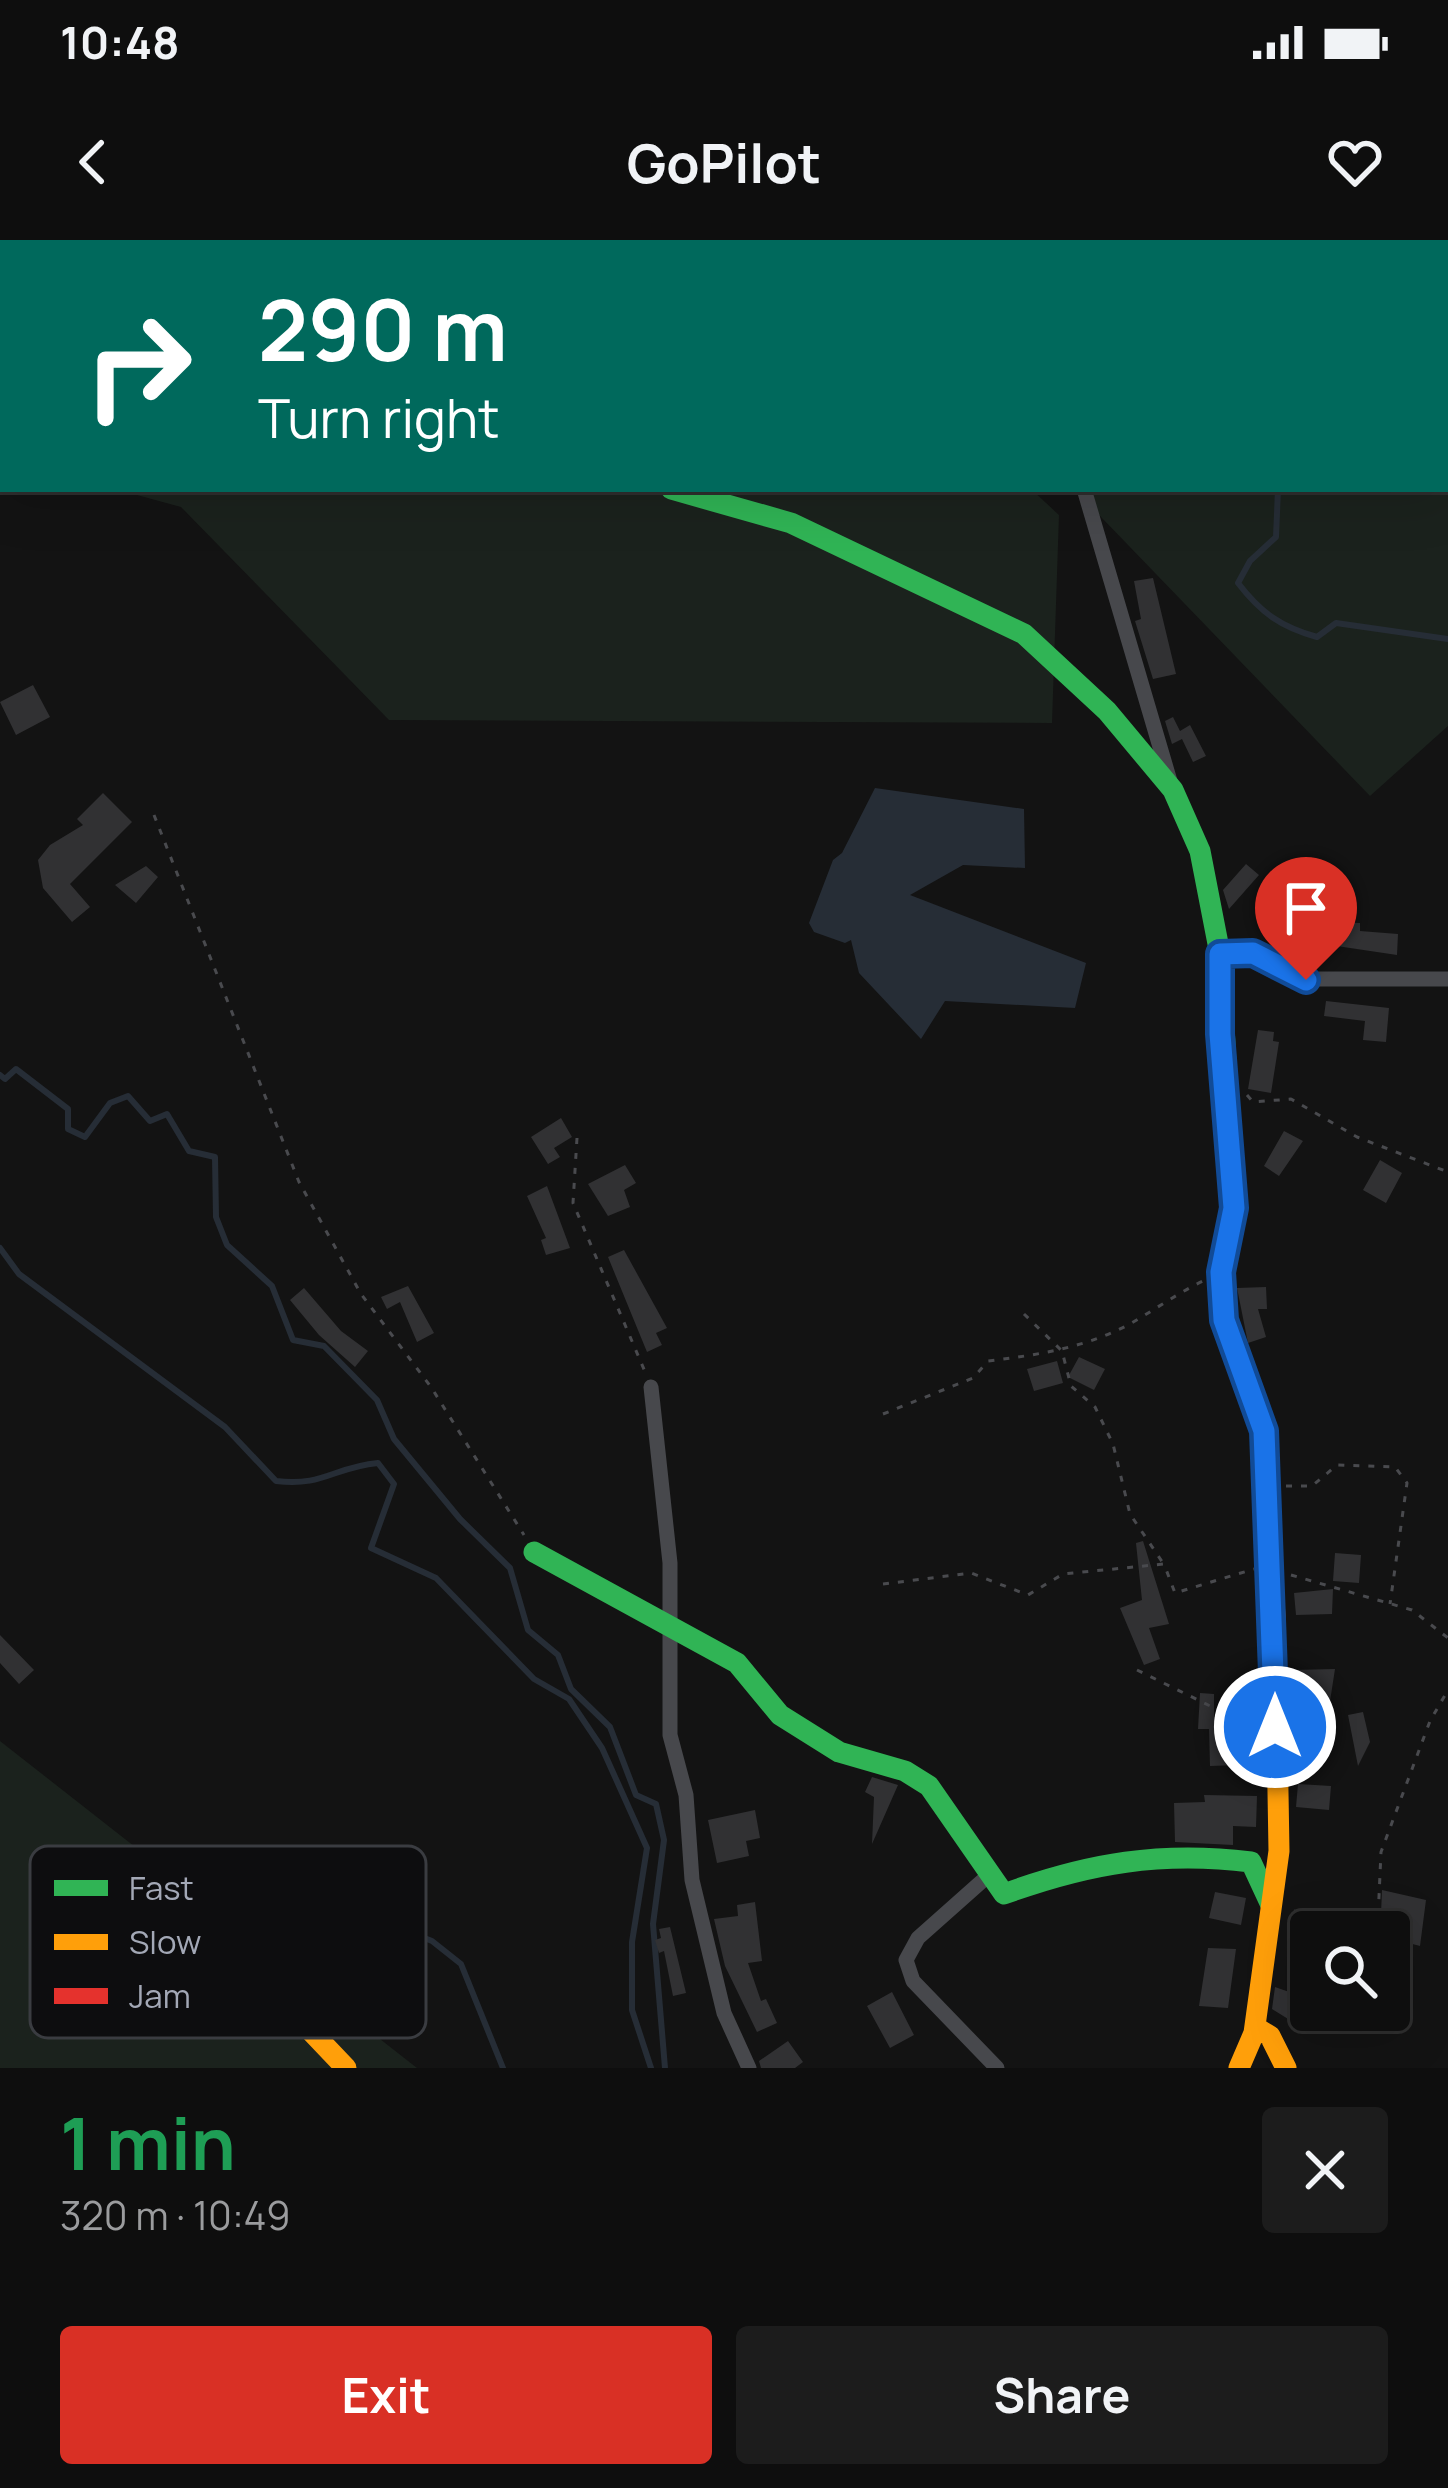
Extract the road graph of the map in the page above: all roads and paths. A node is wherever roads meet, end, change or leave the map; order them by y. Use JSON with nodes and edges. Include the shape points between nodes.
{"nodes":[{"id":1,"x":681,"y":492,"type":"edge"},
{"id":2,"x":1085,"y":492,"type":"edge"},
{"id":3,"x":1173,"y":790,"type":"junction"},
{"id":4,"x":154,"y":815,"type":"dead end"},
{"id":5,"x":1220,"y":954,"type":"junction"},
{"id":6,"x":1448,"y":979,"type":"edge"},
{"id":7,"x":1223,"y":1066,"type":"junction"},
{"id":8,"x":577,"y":1138,"type":"dead end"},
{"id":9,"x":1448,"y":1172,"type":"edge"},
{"id":10,"x":1221,"y":1272,"type":"junction"},
{"id":11,"x":1024,"y":1314,"type":"dead end"},
{"id":12,"x":1062,"y":1351,"type":"junction"},
{"id":13,"x":651,"y":1387,"type":"joint"},
{"id":14,"x":883,"y":1414,"type":"dead end"},
{"id":15,"x":1266,"y":1486,"type":"junction"},
{"id":16,"x":534,"y":1552,"type":"joint"},
{"id":17,"x":1164,"y":1564,"type":"junction"},
{"id":18,"x":1273,"y":1566,"type":"junction"},
{"id":19,"x":884,"y":1584,"type":"dead end"},
{"id":20,"x":1390,"y":1604,"type":"junction"},
{"id":21,"x":668,"y":1622,"type":"junction"},
{"id":22,"x":1448,"y":1638,"type":"edge"},
{"id":23,"x":1137,"y":1670,"type":"dead end"},
{"id":24,"x":1448,"y":1690,"type":"edge"},
{"id":25,"x":1275,"y":1727,"type":"junction"},
{"id":26,"x":990,"y":1874,"type":"junction"},
{"id":27,"x":1272,"y":1906,"type":"junction"},
{"id":28,"x":1292,"y":1911,"type":"edge"},
{"id":29,"x":1378,"y":1911,"type":"edge"},
{"id":30,"x":1255,"y":2027,"type":"junction"},
{"id":31,"x":318,"y":2038,"type":"edge"},
{"id":32,"x":346,"y":2068,"type":"edge"},
{"id":33,"x":749,"y":2068,"type":"edge"},
{"id":34,"x":998,"y":2068,"type":"edge"},
{"id":35,"x":1239,"y":2068,"type":"edge"},
{"id":36,"x":1286,"y":2068,"type":"edge"}],
"edges":[{"from":1,"to":3,"type":"street","via":[[790,523],[1024,634],[1107,711]]},
{"from":2,"to":3,"type":"street"},
{"from":3,"to":5,"type":"street","via":[[1200,851]]},
{"from":4,"to":16,"type":"path","via":[[298,1182],[362,1294]]},
{"from":5,"to":6,"type":"street","via":[[1253,953],[1306,980]]},
{"from":5,"to":7,"type":"street"},
{"from":7,"to":9,"type":"path","via":[[1253,1102],[1291,1100]]},
{"from":7,"to":10,"type":"street","via":[[1234,1208]]},
{"from":8,"to":13,"type":"path","via":[[573,1203]]},
{"from":10,"to":12,"type":"path","via":[[1131,1324]]},
{"from":10,"to":15,"type":"street","via":[[1224,1320],[1264,1431]]},
{"from":11,"to":12,"type":"path"},
{"from":12,"to":14,"type":"path","via":[[988,1361],[973,1378]]},
{"from":12,"to":17,"type":"path","via":[[1071,1386],[1095,1407],[1113,1444],[1130,1514]]},
{"from":13,"to":21,"type":"street","via":[[670,1563]]},
{"from":15,"to":18,"type":"street"},
{"from":15,"to":20,"type":"path","via":[[1312,1486],[1336,1465],[1395,1467],[1407,1483]]},
{"from":16,"to":21,"type":"street"},
{"from":17,"to":18,"type":"path","via":[[1175,1594]]},
{"from":17,"to":19,"type":"path","via":[[1063,1574],[1028,1595],[971,1573]]},
{"from":18,"to":20,"type":"path"},
{"from":18,"to":25,"type":"street"},
{"from":20,"to":22,"type":"path","via":[[1428,1619]]},
{"from":21,"to":26,"type":"street","via":[[737,1663],[780,1715],[814,1737],[928,1786]]},
{"from":21,"to":33,"type":"street","via":[[670,1735],[686,1795],[692,1880],[724,2013]]},
{"from":23,"to":25,"type":"path","via":[[1251,1729]]},
{"from":24,"to":29,"type":"path","via":[[1382,1852]]},
{"from":25,"to":27,"type":"street","via":[[1279,1851]]},
{"from":26,"to":27,"type":"street","via":[[1004,1894],[1077,1867],[1193,1855],[1251,1862]]},
{"from":26,"to":34,"type":"street","via":[[918,1938],[906,1960],[913,1982]]},
{"from":27,"to":28,"type":"path"},
{"from":27,"to":30,"type":"street"},
{"from":30,"to":35,"type":"street"},
{"from":30,"to":36,"type":"street","via":[[1270,2036]]},
{"from":31,"to":32,"type":"street"}]}
